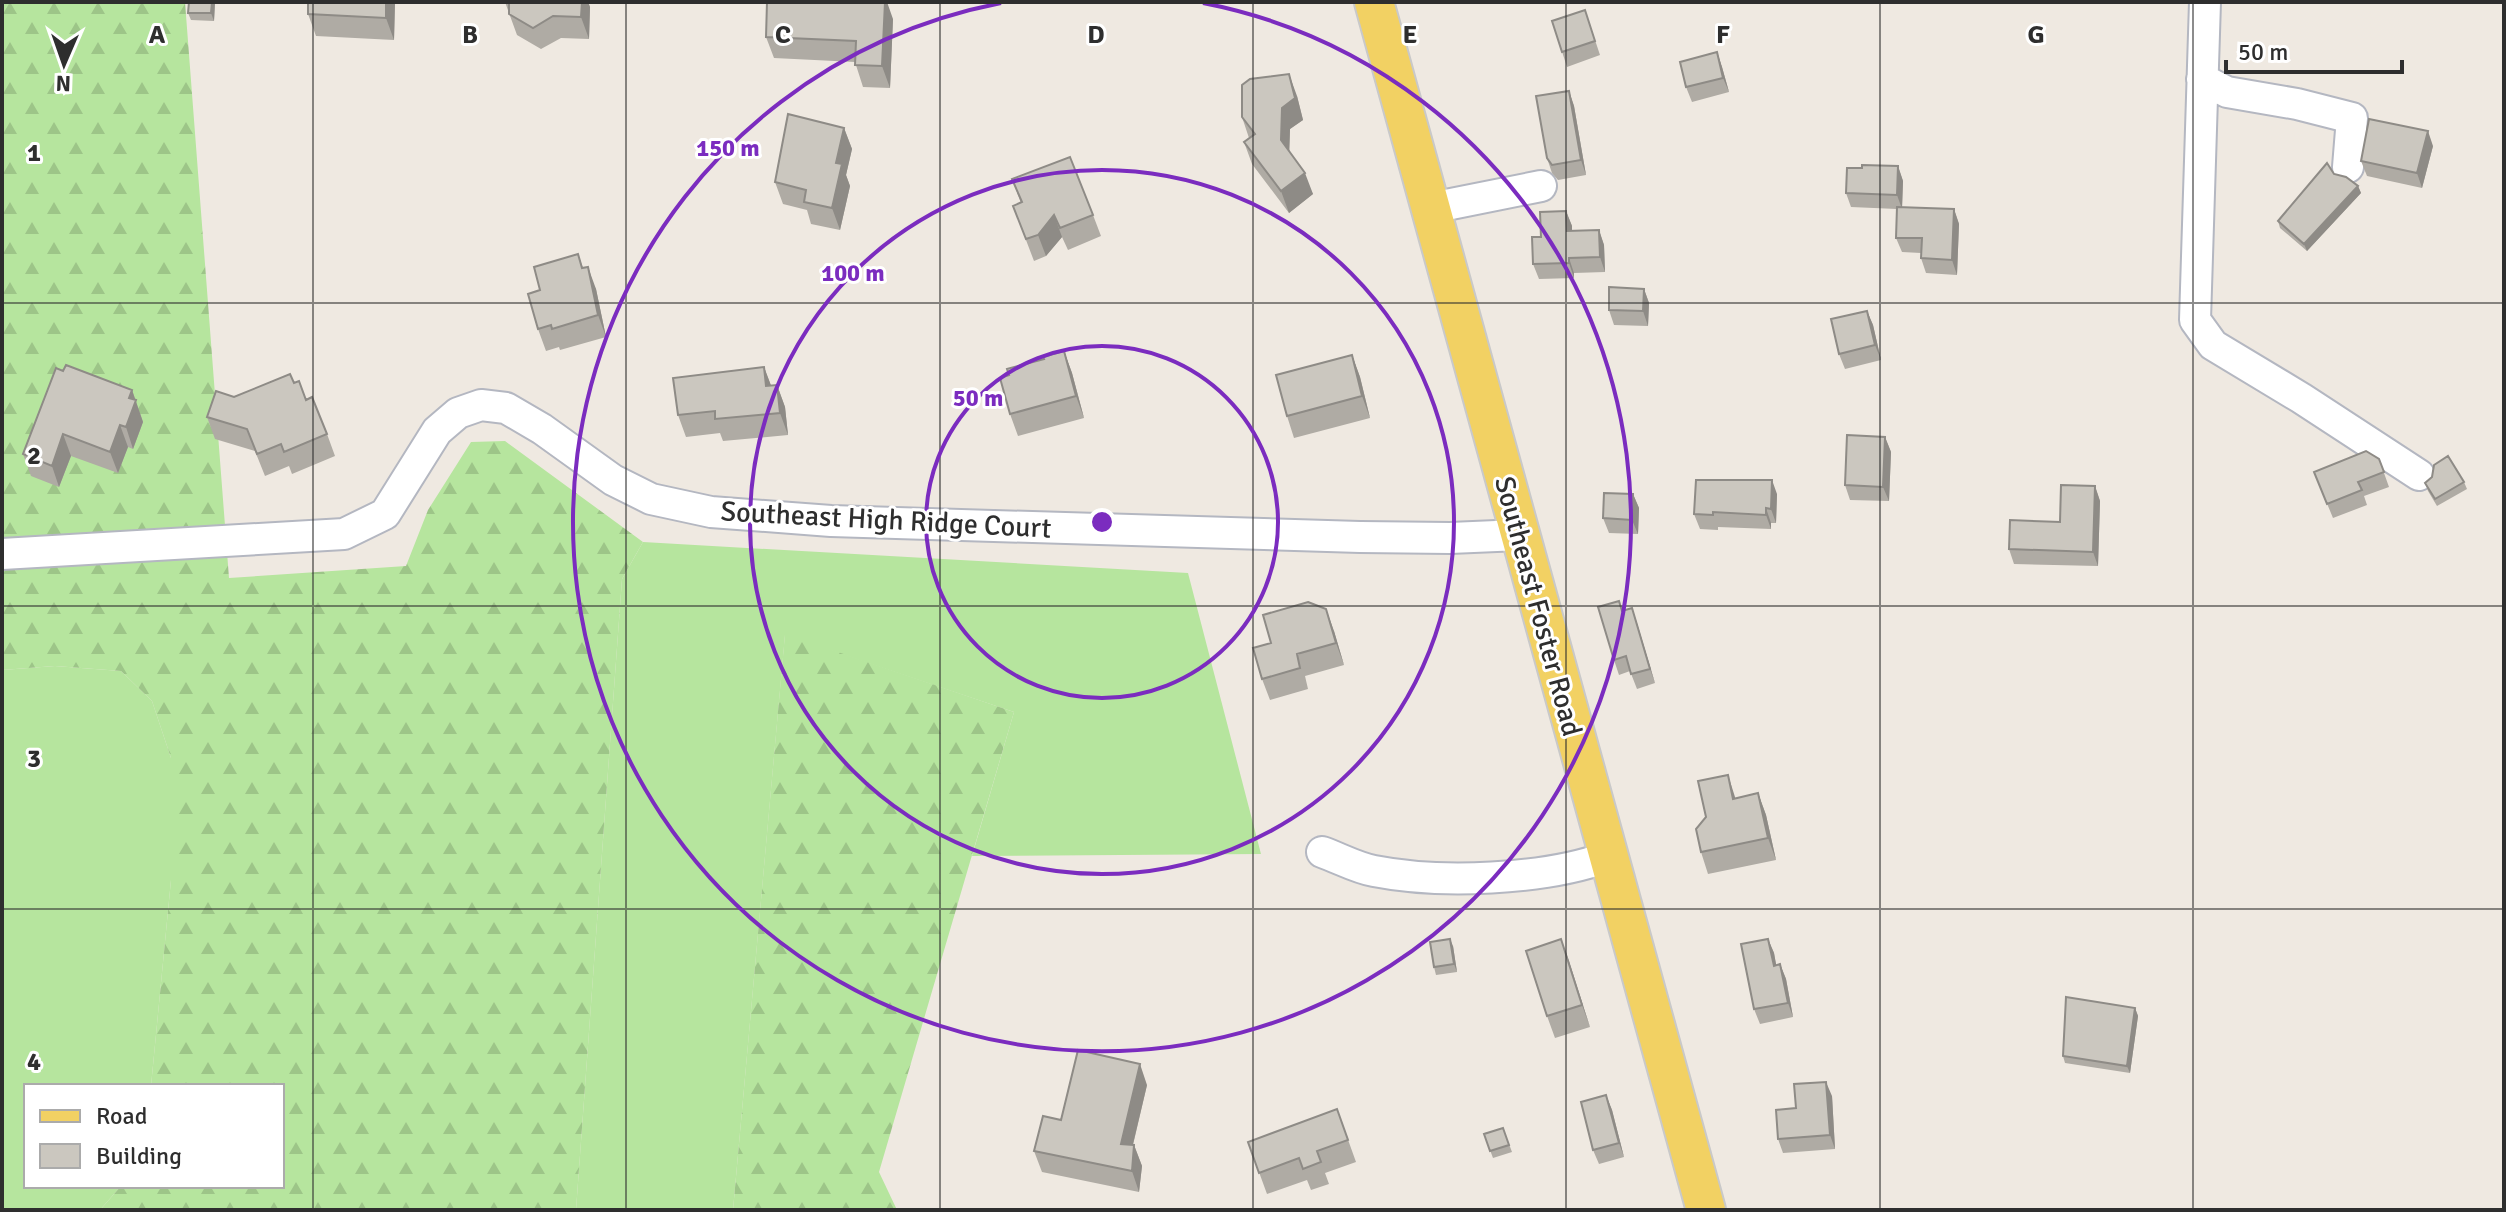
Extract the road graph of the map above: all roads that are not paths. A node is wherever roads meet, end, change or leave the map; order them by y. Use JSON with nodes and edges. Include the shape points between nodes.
{"nodes":[{"id":1,"x":1374,"y":2,"type":"edge"},
{"id":2,"x":2205,"y":2,"type":"edge"},
{"id":3,"x":2202,"y":79,"type":"junction"},
{"id":4,"x":2348,"y":167,"type":"dead end"},
{"id":5,"x":1541,"y":186,"type":"dead end"},
{"id":6,"x":1431,"y":208,"type":"junction"},
{"id":7,"x":2419,"y":475,"type":"dead end"},
{"id":8,"x":1520,"y":535,"type":"junction"},
{"id":9,"x":2,"y":554,"type":"edge"},
{"id":10,"x":1322,"y":852,"type":"dead end"},
{"id":11,"x":1607,"y":857,"type":"junction"},
{"id":12,"x":1706,"y":1210,"type":"edge"}],
"edges":[{"from":1,"to":6,"type":"main road","name":"Southeast Foster Road"},
{"from":2,"to":3,"type":"street"},
{"from":3,"to":4,"type":"street","via":[[2227,92],[2352,118]]},
{"from":3,"to":7,"type":"street","via":[[2195,320],[2213,345]]},
{"from":5,"to":6,"type":"street"},
{"from":6,"to":8,"type":"main road","name":"Southeast Foster Road"},
{"from":8,"to":9,"type":"street","name":"Southeast High Ridge Court","via":[[1360,537],[831,521],[711,512],[651,499],[613,480],[506,408],[481,405],[458,413],[437,431],[385,514],[344,534]]},
{"from":8,"to":11,"type":"main road","name":"Southeast Foster Road"},
{"from":10,"to":11,"type":"street","via":[[1373,871],[1448,878],[1537,874]]},
{"from":11,"to":12,"type":"main road","name":"Southeast Foster Road"}]}
